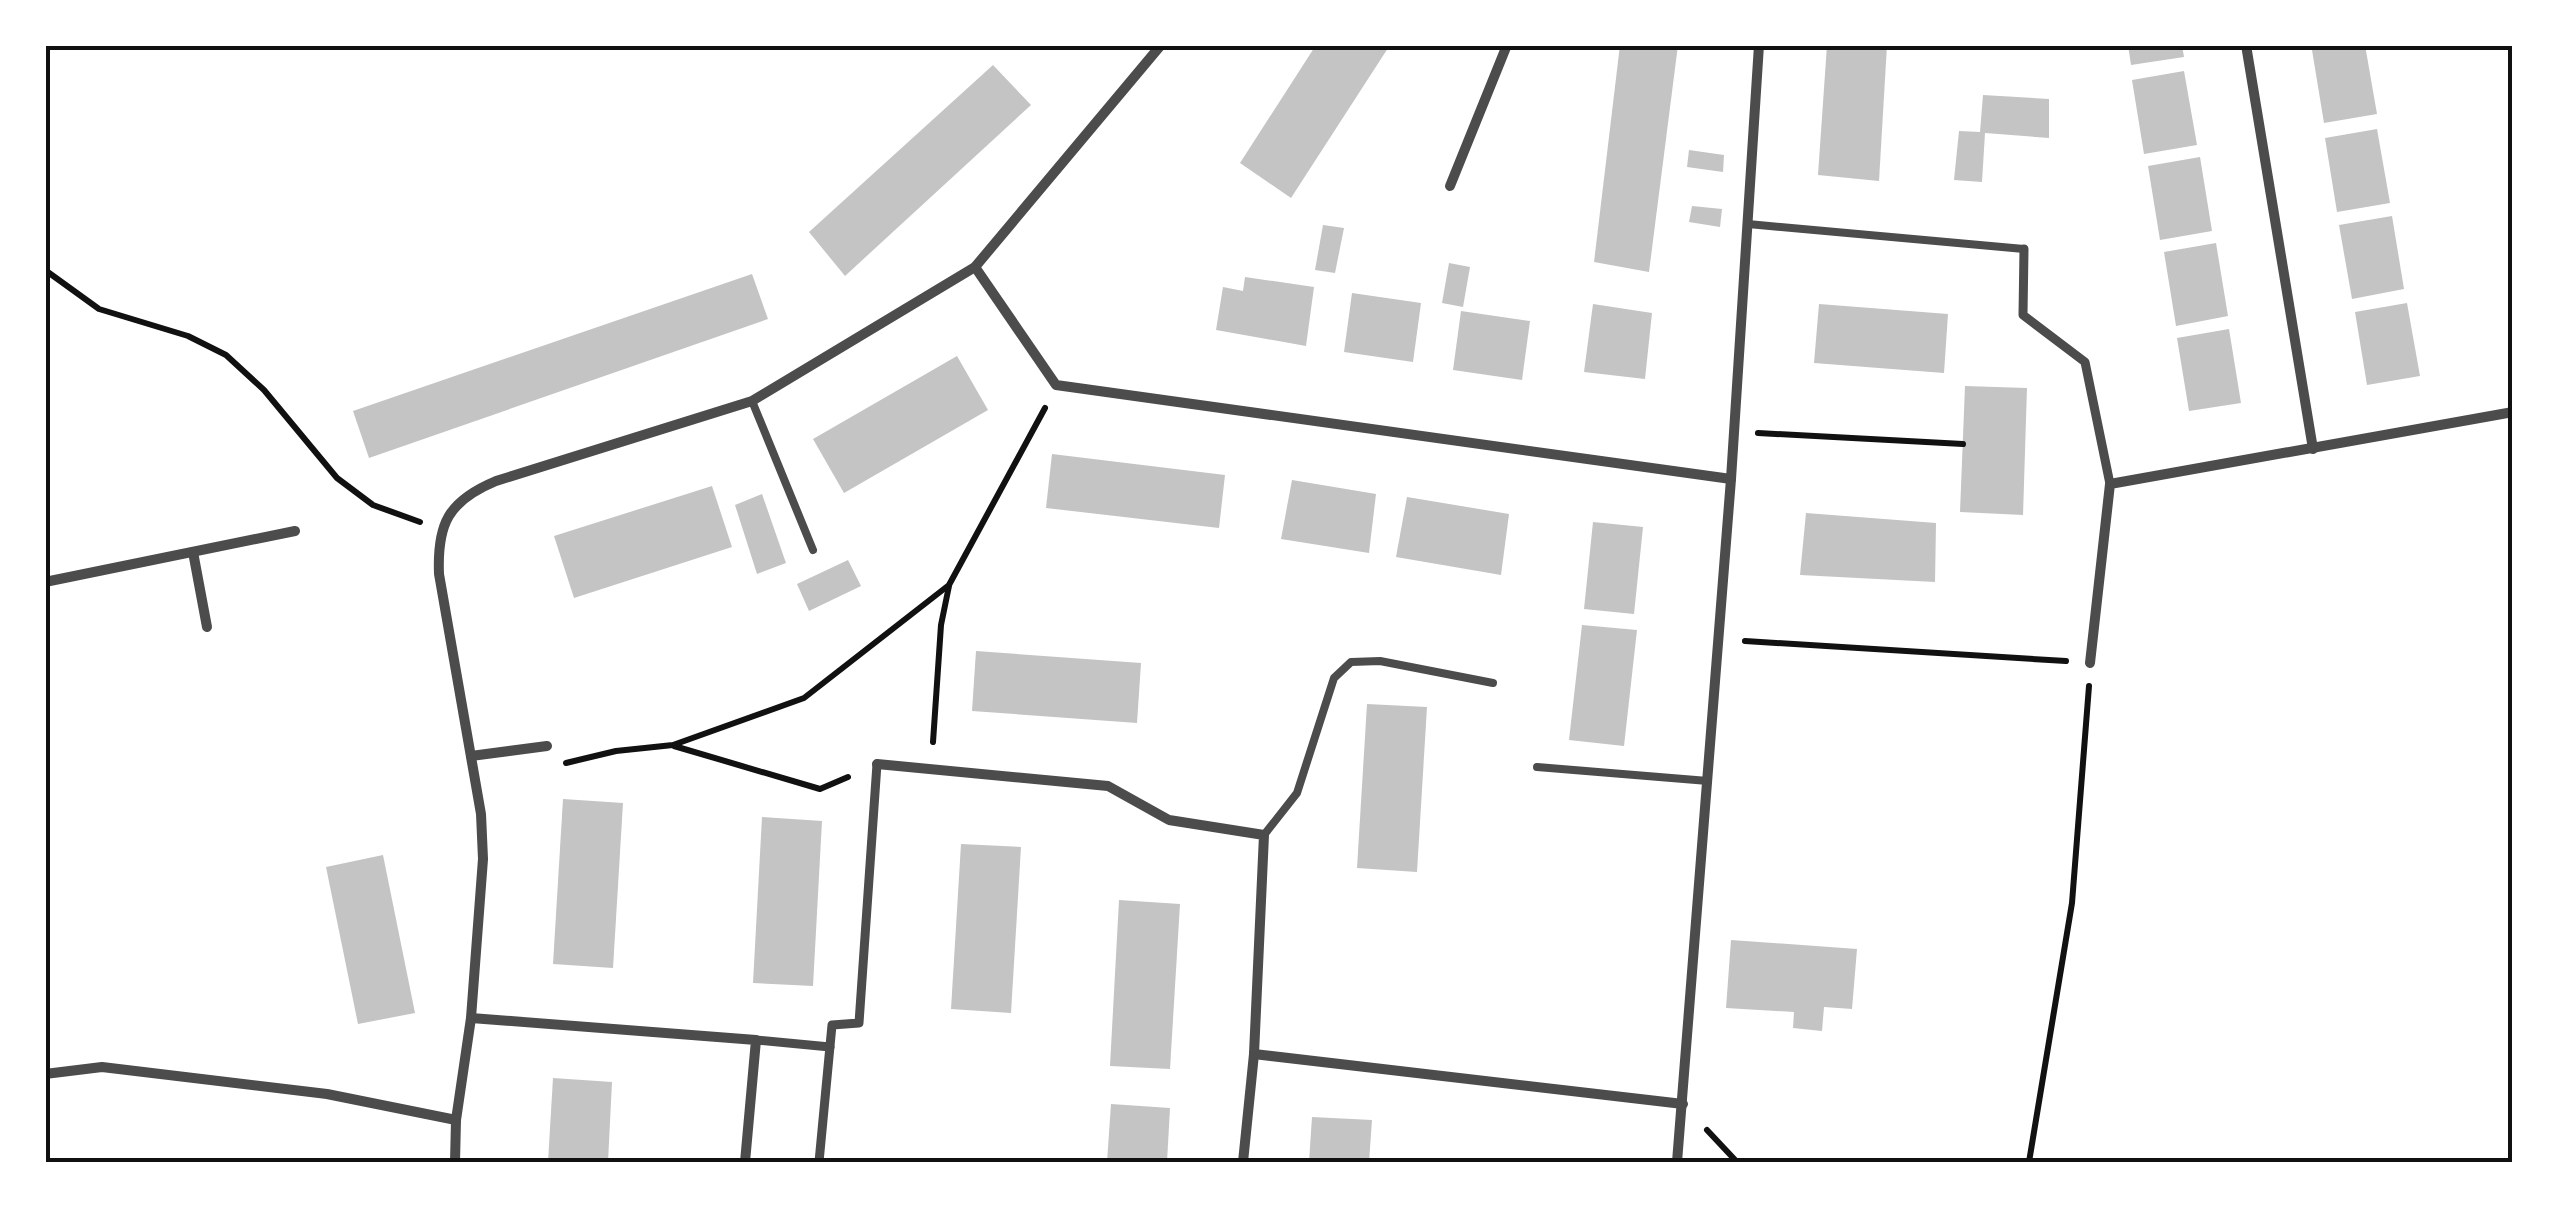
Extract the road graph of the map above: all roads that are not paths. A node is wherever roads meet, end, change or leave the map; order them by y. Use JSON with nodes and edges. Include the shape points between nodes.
{"nodes":[{"id":1,"x":1161,"y":45,"type":"edge"},
{"id":2,"x":1508,"y":45,"type":"edge"},
{"id":3,"x":1759,"y":45,"type":"edge"},
{"id":4,"x":2246,"y":45,"type":"edge"},
{"id":5,"x":1450,"y":186,"type":"dead end"},
{"id":6,"x":1748,"y":224,"type":"junction"},
{"id":7,"x":2024,"y":248,"type":"joint"},
{"id":8,"x":975,"y":267,"type":"junction"},
{"id":9,"x":752,"y":400,"type":"junction"},
{"id":10,"x":2513,"y":412,"type":"edge"},
{"id":11,"x":2313,"y":449,"type":"junction"},
{"id":12,"x":1730,"y":479,"type":"junction"},
{"id":13,"x":2110,"y":484,"type":"junction"},
{"id":14,"x":295,"y":531,"type":"dead end"},
{"id":15,"x":814,"y":550,"type":"dead end"},
{"id":16,"x":192,"y":552,"type":"junction"},
{"id":17,"x":45,"y":582,"type":"edge"},
{"id":18,"x":208,"y":627,"type":"dead end"},
{"id":19,"x":2090,"y":663,"type":"road end"},
{"id":20,"x":1493,"y":683,"type":"dead end"},
{"id":21,"x":547,"y":746,"type":"dead end"},
{"id":22,"x":471,"y":756,"type":"junction"},
{"id":23,"x":877,"y":764,"type":"joint"},
{"id":24,"x":1537,"y":767,"type":"dead end"},
{"id":25,"x":1708,"y":781,"type":"junction"},
{"id":26,"x":1264,"y":835,"type":"junction"},
{"id":27,"x":470,"y":1018,"type":"junction"},
{"id":28,"x":756,"y":1040,"type":"junction"},
{"id":29,"x":830,"y":1048,"type":"junction"},
{"id":30,"x":1254,"y":1054,"type":"junction"},
{"id":31,"x":45,"y":1074,"type":"edge"},
{"id":32,"x":1683,"y":1104,"type":"junction"},
{"id":33,"x":456,"y":1120,"type":"junction"},
{"id":34,"x":456,"y":1162,"type":"edge"},
{"id":35,"x":745,"y":1162,"type":"edge"},
{"id":36,"x":819,"y":1162,"type":"edge"},
{"id":37,"x":1243,"y":1162,"type":"edge"},
{"id":38,"x":1677,"y":1162,"type":"edge"}],
"edges":[{"from":1,"to":8,"type":"street"},
{"from":2,"to":5,"type":"street"},
{"from":3,"to":6,"type":"street"},
{"from":4,"to":11,"type":"street"},
{"from":6,"to":7,"type":"lane"},
{"from":6,"to":12,"type":"street"},
{"from":7,"to":13,"type":"street","via":[[2023,315],[2084,362]]},
{"from":8,"to":9,"type":"street"},
{"from":8,"to":12,"type":"street","via":[[1056,385]]},
{"from":9,"to":15,"type":"lane"},
{"from":9,"to":22,"type":"street","via":[[496,482],[462,499],[441,529],[438,548]]},
{"from":10,"to":11,"type":"street"},
{"from":11,"to":13,"type":"street"},
{"from":12,"to":25,"type":"street"},
{"from":13,"to":19,"type":"street"},
{"from":14,"to":16,"type":"street"},
{"from":16,"to":17,"type":"street"},
{"from":16,"to":18,"type":"street"},
{"from":20,"to":26,"type":"lane","via":[[1380,661],[1350,662],[1334,678],[1298,793]]},
{"from":21,"to":22,"type":"street"},
{"from":22,"to":27,"type":"street","via":[[483,859]]},
{"from":23,"to":26,"type":"street","via":[[1108,786],[1169,820]]},
{"from":23,"to":29,"type":"street","via":[[858,1023],[832,1025]]},
{"from":24,"to":25,"type":"lane"},
{"from":25,"to":32,"type":"street"},
{"from":26,"to":30,"type":"street"},
{"from":27,"to":28,"type":"street"},
{"from":27,"to":33,"type":"street"},
{"from":28,"to":29,"type":"street"},
{"from":28,"to":35,"type":"street"},
{"from":29,"to":36,"type":"street"},
{"from":30,"to":32,"type":"street"},
{"from":30,"to":37,"type":"street"},
{"from":31,"to":33,"type":"street","via":[[102,1067],[326,1094]]},
{"from":32,"to":38,"type":"street"},
{"from":33,"to":34,"type":"street"}]}
